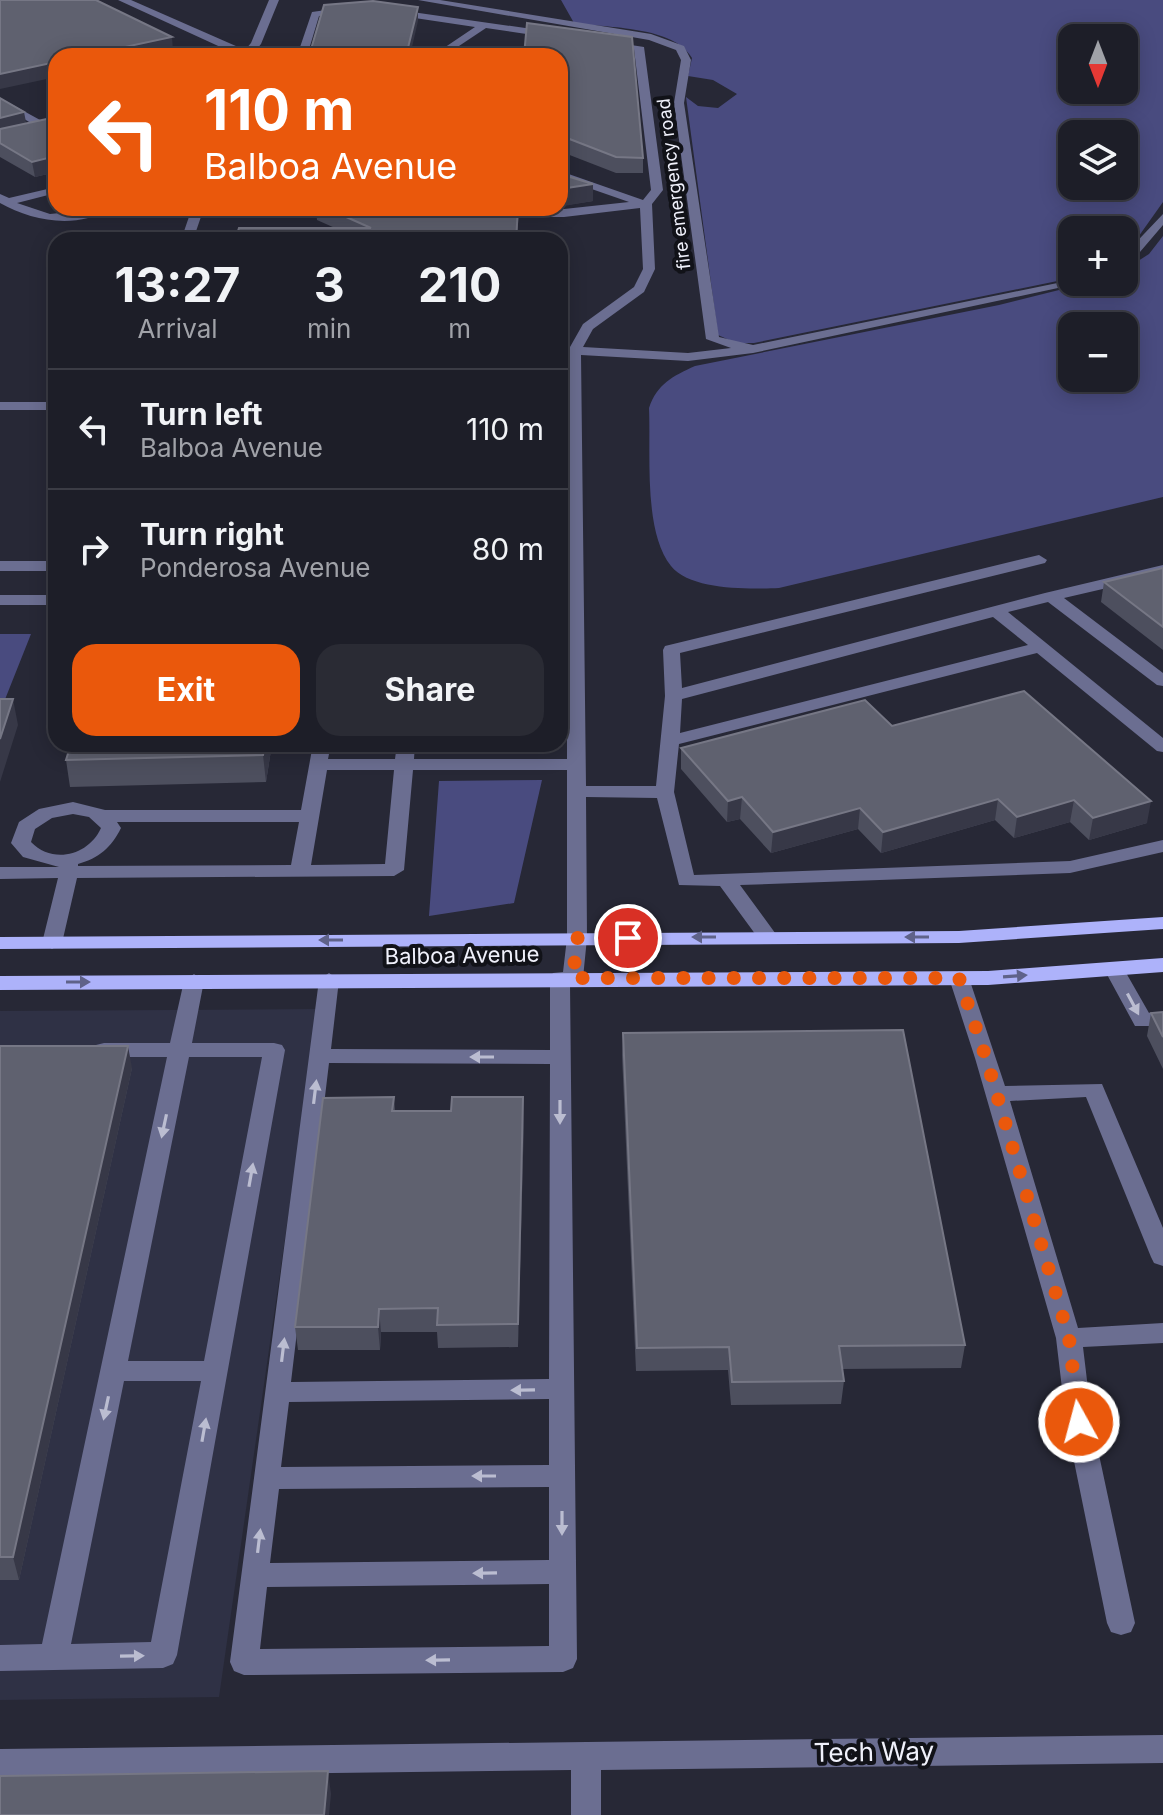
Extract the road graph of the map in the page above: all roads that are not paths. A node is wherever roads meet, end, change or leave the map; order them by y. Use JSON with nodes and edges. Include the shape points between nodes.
{"nodes":[{"id":1,"x":124,"y":0,"type":"edge"},
{"id":2,"x":274,"y":0,"type":"edge"},
{"id":3,"x":423,"y":0,"type":"edge"},
{"id":4,"x":484,"y":25,"type":"junction"},
{"id":5,"x":562,"y":36,"type":"edge"},
{"id":6,"x":593,"y":41,"type":"edge"},
{"id":7,"x":231,"y":48,"type":"edge"},
{"id":8,"x":253,"y":48,"type":"edge"},
{"id":9,"x":304,"y":48,"type":"edge"},
{"id":10,"x":449,"y":48,"type":"edge"},
{"id":11,"x":0,"y":101,"type":"edge"},
{"id":12,"x":48,"y":125,"type":"edge"},
{"id":13,"x":48,"y":128,"type":"edge"},
{"id":14,"x":31,"y":132,"type":"edge"},
{"id":15,"x":568,"y":177,"type":"edge"},
{"id":16,"x":48,"y":192,"type":"edge"},
{"id":17,"x":4,"y":200,"type":"edge"},
{"id":18,"x":646,"y":204,"type":"junction"},
{"id":19,"x":568,"y":213,"type":"edge"},
{"id":20,"x":69,"y":216,"type":"edge"},
{"id":21,"x":1163,"y":218,"type":"edge"},
{"id":22,"x":1138,"y":247,"type":"edge"},
{"id":23,"x":1058,"y":287,"type":"edge"},
{"id":24,"x":713,"y":339,"type":"junction"},
{"id":25,"x":753,"y":349,"type":"junction"},
{"id":26,"x":568,"y":350,"type":"edge"},
{"id":27,"x":568,"y":351,"type":"edge"},
{"id":28,"x":688,"y":357,"type":"junction"},
{"id":29,"x":0,"y":406,"type":"edge"},
{"id":30,"x":48,"y":406,"type":"edge"},
{"id":31,"x":1039,"y":560,"type":"dead end"},
{"id":32,"x":0,"y":566,"type":"edge"},
{"id":33,"x":48,"y":566,"type":"edge"},
{"id":34,"x":1163,"y":570,"type":"edge"},
{"id":35,"x":568,"y":585,"type":"edge"},
{"id":36,"x":1051,"y":596,"type":"junction"},
{"id":37,"x":0,"y":600,"type":"edge"},
{"id":38,"x":48,"y":600,"type":"edge"},
{"id":39,"x":996,"y":611,"type":"junction"},
{"id":40,"x":1041,"y":647,"type":"junction"},
{"id":41,"x":1163,"y":681,"type":"edge"},
{"id":42,"x":674,"y":696,"type":"junction"},
{"id":43,"x":669,"y":741,"type":"junction"},
{"id":44,"x":1163,"y":747,"type":"edge"},
{"id":45,"x":321,"y":752,"type":"edge"},
{"id":46,"x":405,"y":752,"type":"edge"},
{"id":47,"x":576,"y":764,"type":"junction"},
{"id":48,"x":319,"y":765,"type":"junction"},
{"id":49,"x":404,"y":765,"type":"junction"},
{"id":50,"x":575,"y":791,"type":"junction"},
{"id":51,"x":665,"y":792,"type":"junction"},
{"id":52,"x":103,"y":816,"type":"junction"},
{"id":53,"x":310,"y":816,"type":"junction"},
{"id":54,"x":1163,"y":846,"type":"edge"},
{"id":55,"x":68,"y":866,"type":"junction"},
{"id":56,"x":300,"y":871,"type":"junction"},
{"id":57,"x":0,"y":873,"type":"edge"},
{"id":58,"x":725,"y":879,"type":"junction"},
{"id":59,"x":1163,"y":923,"type":"edge"},
{"id":60,"x":768,"y":937,"type":"junction"},
{"id":61,"x":577,"y":938,"type":"junction"},
{"id":62,"x":0,"y":943,"type":"edge"},
{"id":63,"x":52,"y":943,"type":"junction"},
{"id":64,"x":1163,"y":965,"type":"edge"},
{"id":65,"x":1114,"y":969,"type":"junction"},
{"id":66,"x":566,"y":978,"type":"junction"},
{"id":67,"x":959,"y":978,"type":"junction"},
{"id":68,"x":329,"y":980,"type":"junction"},
{"id":69,"x":194,"y":981,"type":"junction"},
{"id":70,"x":0,"y":983,"type":"edge"},
{"id":71,"x":1163,"y":1019,"type":"edge"},
{"id":72,"x":75,"y":1050,"type":"edge"},
{"id":73,"x":180,"y":1050,"type":"junction"},
{"id":74,"x":320,"y":1056,"type":"junction"},
{"id":75,"x":560,"y":1057,"type":"junction"},
{"id":76,"x":997,"y":1094,"type":"junction"},
{"id":77,"x":1163,"y":1257,"type":"edge"},
{"id":78,"x":1163,"y":1333,"type":"edge"},
{"id":79,"x":1069,"y":1338,"type":"junction"},
{"id":80,"x":114,"y":1371,"type":"junction"},
{"id":81,"x":215,"y":1371,"type":"junction"},
{"id":82,"x":562,"y":1389,"type":"junction"},
{"id":83,"x":277,"y":1392,"type":"junction"},
{"id":84,"x":562,"y":1476,"type":"junction"},
{"id":85,"x":267,"y":1478,"type":"junction"},
{"id":86,"x":563,"y":1572,"type":"junction"},
{"id":87,"x":254,"y":1575,"type":"junction"},
{"id":88,"x":1121,"y":1623,"type":"dead end"},
{"id":89,"x":54,"y":1657,"type":"junction"},
{"id":90,"x":0,"y":1658,"type":"edge"},
{"id":91,"x":1163,"y":1749,"type":"edge"},
{"id":92,"x":586,"y":1755,"type":"junction"},
{"id":93,"x":0,"y":1763,"type":"edge"},
{"id":94,"x":586,"y":1815,"type":"edge"}],
"edges":[{"from":1,"to":7,"type":"street"},
{"from":2,"to":8,"type":"street"},
{"from":3,"to":24,"type":"street","name":"fire emergency road","via":[[651,37],[680,48],[686,60],[679,103]]},
{"from":4,"to":5,"type":"street"},
{"from":4,"to":9,"type":"street","via":[[369,9],[315,14]]},
{"from":4,"to":10,"type":"street"},
{"from":6,"to":18,"type":"street","via":[[639,47],[657,190]]},
{"from":11,"to":12,"type":"street"},
{"from":13,"to":14,"type":"street"},
{"from":15,"to":18,"type":"street"},
{"from":16,"to":17,"type":"street"},
{"from":17,"to":20,"type":"street","via":[[39,218]]},
{"from":18,"to":19,"type":"street"},
{"from":18,"to":26,"type":"street","via":[[649,269],[639,289],[588,327]]},
{"from":21,"to":22,"type":"street"},
{"from":23,"to":25,"type":"street"},
{"from":24,"to":25,"type":"street"},
{"from":24,"to":28,"type":"street"},
{"from":25,"to":28,"type":"street"},
{"from":27,"to":28,"type":"street"},
{"from":29,"to":30,"type":"street"},
{"from":31,"to":42,"type":"street","via":[[671,650]]},
{"from":32,"to":33,"type":"street"},
{"from":34,"to":36,"type":"street"},
{"from":35,"to":47,"type":"street"},
{"from":36,"to":39,"type":"street"},
{"from":36,"to":41,"type":"street"},
{"from":37,"to":38,"type":"street"},
{"from":39,"to":40,"type":"street"},
{"from":39,"to":42,"type":"street"},
{"from":40,"to":43,"type":"street"},
{"from":40,"to":44,"type":"street"},
{"from":42,"to":43,"type":"street"},
{"from":43,"to":51,"type":"street"},
{"from":45,"to":48,"type":"street"},
{"from":46,"to":49,"type":"street"},
{"from":47,"to":49,"type":"street"},
{"from":47,"to":50,"type":"street"},
{"from":48,"to":49,"type":"street"},
{"from":48,"to":53,"type":"street"},
{"from":49,"to":56,"type":"street","via":[[394,870]]},
{"from":50,"to":51,"type":"street"},
{"from":50,"to":61,"type":"street"},
{"from":51,"to":58,"type":"street","via":[[686,881]]},
{"from":52,"to":53,"type":"street"},
{"from":52,"to":55,"type":"street","via":[[111,828],[102,846]]},
{"from":52,"to":55,"type":"street","via":[[87,809],[59,810],[26,826],[21,843],[25,850]]},
{"from":53,"to":56,"type":"street"},
{"from":54,"to":58,"type":"street","via":[[1070,867]]},
{"from":55,"to":56,"type":"street"},
{"from":55,"to":57,"type":"street"},
{"from":55,"to":63,"type":"street"},
{"from":58,"to":60,"type":"street"},
{"from":59,"to":60,"type":"main road","name":"Balboa Avenue","one_way":true,"via":[[959,937]]},
{"from":60,"to":61,"type":"main road","name":"Balboa Avenue","one_way":true},
{"from":61,"to":63,"type":"main road","name":"Balboa Avenue","one_way":true},
{"from":61,"to":66,"type":"street"},
{"from":62,"to":63,"type":"main road","name":"Balboa Avenue"},
{"from":64,"to":65,"type":"main road","name":"Balboa Avenue"},
{"from":67,"to":65,"type":"main road","name":"Balboa Avenue","one_way":true},
{"from":65,"to":71,"type":"street","one_way":true,"via":[[1143,1021]]},
{"from":66,"to":67,"type":"main road","name":"Balboa Avenue"},
{"from":66,"to":68,"type":"main road","name":"Balboa Avenue"},
{"from":66,"to":75,"type":"street"},
{"from":67,"to":76,"type":"street"},
{"from":68,"to":69,"type":"main road","name":"Balboa Avenue"},
{"from":68,"to":74,"type":"street"},
{"from":70,"to":69,"type":"main road","name":"Balboa Avenue","one_way":true},
{"from":69,"to":73,"type":"street"},
{"from":72,"to":73,"type":"street"},
{"from":73,"to":80,"type":"street","one_way":true},
{"from":81,"to":73,"type":"street","one_way":true,"via":[[274,1050]]},
{"from":75,"to":74,"type":"street","one_way":true},
{"from":83,"to":74,"type":"street","one_way":true},
{"from":75,"to":82,"type":"street","one_way":true},
{"from":76,"to":77,"type":"street","via":[[1094,1089]]},
{"from":76,"to":79,"type":"street"},
{"from":78,"to":79,"type":"street"},
{"from":79,"to":88,"type":"street","via":[[1079,1422]]},
{"from":80,"to":81,"type":"street"},
{"from":80,"to":89,"type":"street","one_way":true},
{"from":89,"to":81,"type":"street","one_way":true,"via":[[163,1655]]},
{"from":82,"to":83,"type":"street","one_way":true},
{"from":82,"to":84,"type":"street"},
{"from":83,"to":85,"type":"street"},
{"from":84,"to":85,"type":"street","one_way":true},
{"from":84,"to":86,"type":"street","one_way":true},
{"from":87,"to":85,"type":"street","one_way":true},
{"from":86,"to":87,"type":"street","one_way":true},
{"from":86,"to":87,"type":"street","one_way":true,"via":[[563,1659],[244,1662]]},
{"from":89,"to":90,"type":"street"},
{"from":91,"to":92,"type":"street","name":"Tech Way"},
{"from":92,"to":93,"type":"street","name":"Tech Way"},
{"from":92,"to":94,"type":"street"}]}
